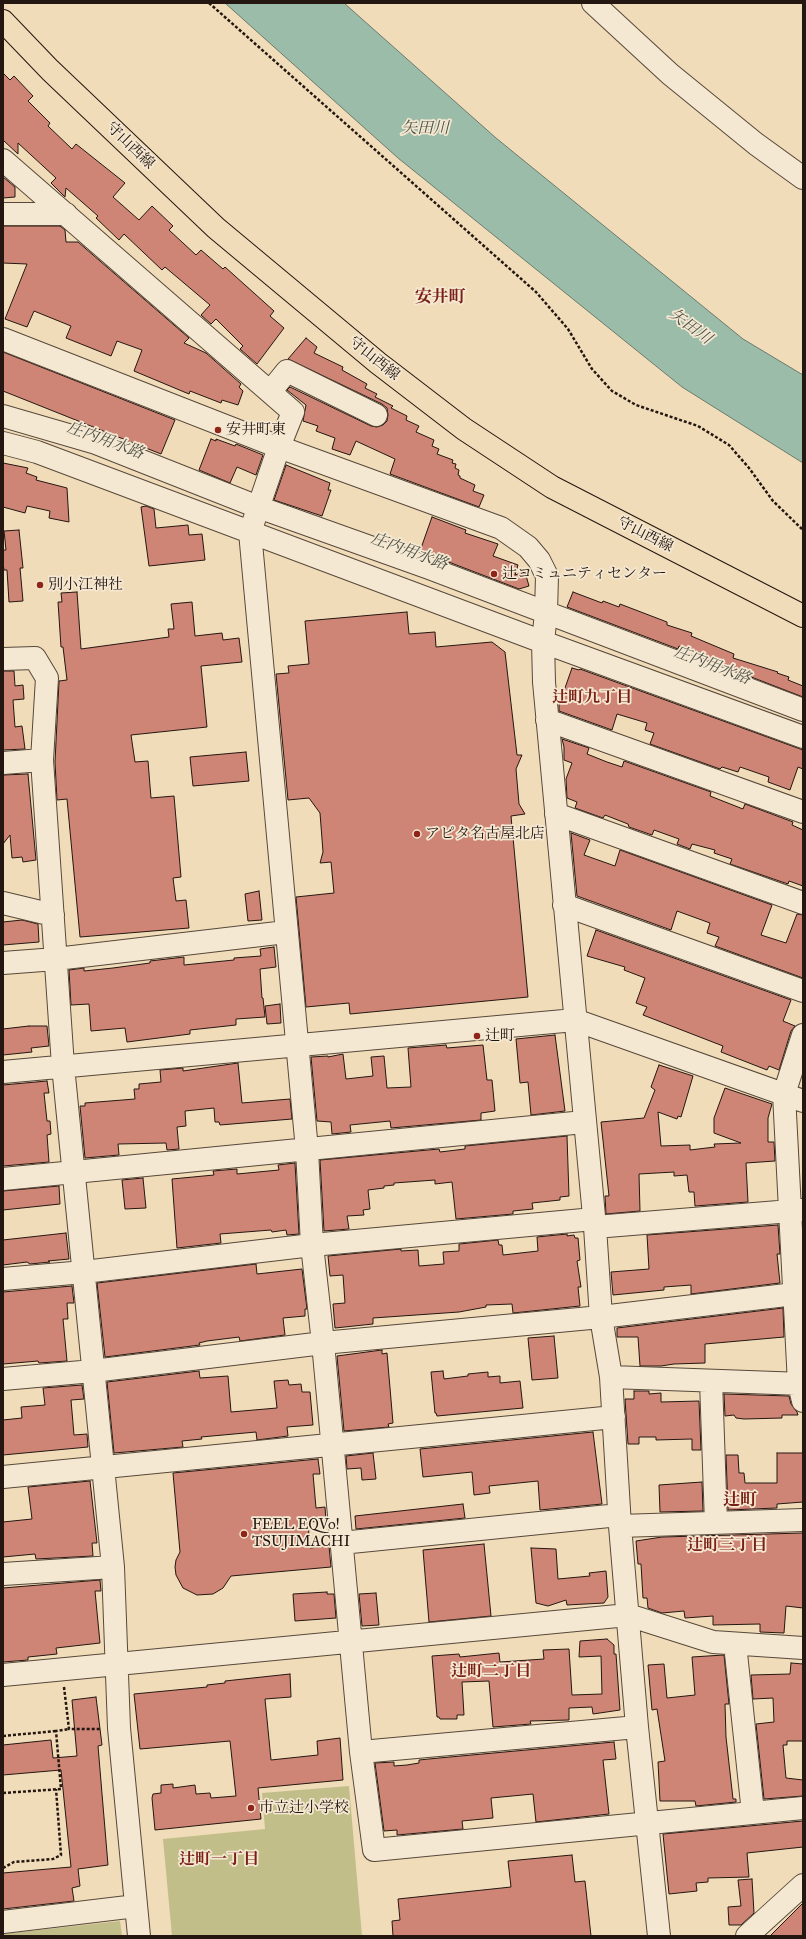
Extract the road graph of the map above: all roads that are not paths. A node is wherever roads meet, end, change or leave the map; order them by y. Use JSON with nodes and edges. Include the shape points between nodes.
{"nodes":[{"id":1,"x":593,"y":3,"type":"edge"},
{"id":2,"x":3,"y":21,"type":"edge"},
{"id":3,"x":3,"y":160,"type":"edge"},
{"id":4,"x":797,"y":171,"type":"edge"},
{"id":5,"x":3,"y":214,"type":"edge"},
{"id":6,"x":66,"y":214,"type":"junction"},
{"id":7,"x":3,"y":339,"type":"edge"},
{"id":8,"x":270,"y":392,"type":"junction"},
{"id":9,"x":376,"y":415,"type":"dead end"},
{"id":10,"x":3,"y":416,"type":"edge"},
{"id":11,"x":3,"y":443,"type":"edge"},
{"id":12,"x":278,"y":447,"type":"junction"},
{"id":13,"x":258,"y":507,"type":"junction"},
{"id":14,"x":250,"y":532,"type":"junction"},
{"id":15,"x":546,"y":613,"type":"junction"},
{"id":16,"x":803,"y":616,"type":"edge"},
{"id":17,"x":543,"y":642,"type":"junction"},
{"id":18,"x":3,"y":659,"type":"edge"},
{"id":19,"x":724,"y":680,"type":"junction"},
{"id":20,"x":714,"y":704,"type":"junction"},
{"id":21,"x":803,"y":710,"type":"edge"},
{"id":22,"x":547,"y":720,"type":"junction"},
{"id":23,"x":803,"y":737,"type":"edge"},
{"id":24,"x":42,"y":760,"type":"junction"},
{"id":25,"x":3,"y":763,"type":"edge"},
{"id":26,"x":803,"y":812,"type":"edge"},
{"id":27,"x":556,"y":814,"type":"junction"},
{"id":28,"x":3,"y":903,"type":"edge"},
{"id":29,"x":803,"y":903,"type":"edge"},
{"id":30,"x":564,"y":905,"type":"junction"},
{"id":31,"x":53,"y":915,"type":"junction"},
{"id":32,"x":286,"y":932,"type":"junction"},
{"id":33,"x":56,"y":959,"type":"junction"},
{"id":34,"x":3,"y":963,"type":"edge"},
{"id":35,"x":803,"y":990,"type":"edge"},
{"id":36,"x":575,"y":1020,"type":"junction"},
{"id":37,"x":803,"y":1036,"type":"edge"},
{"id":38,"x":296,"y":1045,"type":"junction"},
{"id":39,"x":63,"y":1066,"type":"junction"},
{"id":40,"x":3,"y":1072,"type":"edge"},
{"id":41,"x":793,"y":1097,"type":"edge"},
{"id":42,"x":584,"y":1122,"type":"junction"},
{"id":43,"x":307,"y":1150,"type":"junction"},
{"id":44,"x":74,"y":1173,"type":"junction"},
{"id":45,"x":3,"y":1179,"type":"edge"},
{"id":46,"x":797,"y":1211,"type":"edge"},
{"id":47,"x":594,"y":1223,"type":"junction"},
{"id":48,"x":312,"y":1245,"type":"junction"},
{"id":49,"x":84,"y":1272,"type":"junction"},
{"id":50,"x":3,"y":1279,"type":"edge"},
{"id":51,"x":798,"y":1293,"type":"edge"},
{"id":52,"x":601,"y":1316,"type":"junction"},
{"id":53,"x":323,"y":1343,"type":"junction"},
{"id":54,"x":93,"y":1371,"type":"junction"},
{"id":55,"x":611,"y":1377,"type":"junction"},
{"id":56,"x":3,"y":1379,"type":"edge"},
{"id":57,"x":711,"y":1381,"type":"junction"},
{"id":58,"x":802,"y":1390,"type":"edge"},
{"id":59,"x":614,"y":1417,"type":"junction"},
{"id":60,"x":332,"y":1444,"type":"junction"},
{"id":61,"x":103,"y":1467,"type":"junction"},
{"id":62,"x":3,"y":1476,"type":"edge"},
{"id":63,"x":619,"y":1520,"type":"junction"},
{"id":64,"x":803,"y":1520,"type":"edge"},
{"id":65,"x":716,"y":1523,"type":"junction"},
{"id":66,"x":341,"y":1543,"type":"junction"},
{"id":67,"x":113,"y":1567,"type":"junction"},
{"id":68,"x":3,"y":1574,"type":"edge"},
{"id":69,"x":628,"y":1615,"type":"junction"},
{"id":70,"x":350,"y":1641,"type":"junction"},
{"id":71,"x":734,"y":1644,"type":"junction"},
{"id":72,"x":803,"y":1648,"type":"edge"},
{"id":73,"x":118,"y":1663,"type":"junction"},
{"id":74,"x":3,"y":1675,"type":"edge"},
{"id":75,"x":637,"y":1727,"type":"junction"},
{"id":76,"x":361,"y":1752,"type":"junction"},
{"id":77,"x":803,"y":1808,"type":"edge"},
{"id":78,"x":753,"y":1812,"type":"junction"},
{"id":79,"x":648,"y":1823,"type":"junction"},
{"id":80,"x":803,"y":1885,"type":"edge"},
{"id":81,"x":136,"y":1906,"type":"junction"},
{"id":82,"x":3,"y":1922,"type":"edge"},
{"id":83,"x":139,"y":1936,"type":"edge"},
{"id":84,"x":659,"y":1936,"type":"edge"},
{"id":85,"x":747,"y":1936,"type":"edge"}],
"edges":[{"from":1,"to":4,"type":"street","via":[[670,74],[756,144]]},
{"from":2,"to":16,"type":"main road","name":"守山西線","via":[[50,70],[216,228],[378,363],[464,429],[552,487]]},
{"from":3,"to":6,"type":"street"},
{"from":5,"to":6,"type":"street"},
{"from":6,"to":8,"type":"street"},
{"from":7,"to":12,"type":"street"},
{"from":8,"to":9,"type":"street","via":[[287,371]]},
{"from":8,"to":12,"type":"street","via":[[293,412]]},
{"from":10,"to":13,"type":"street","via":[[96,443]]},
{"from":11,"to":14,"type":"street","via":[[37,452]]},
{"from":12,"to":13,"type":"street"},
{"from":12,"to":15,"type":"street","via":[[501,528],[528,547],[539,560],[546,576]]},
{"from":13,"to":14,"type":"street"},
{"from":13,"to":15,"type":"street"},
{"from":14,"to":17,"type":"street"},
{"from":14,"to":32,"type":"street"},
{"from":15,"to":17,"type":"street"},
{"from":15,"to":19,"type":"street"},
{"from":17,"to":20,"type":"street"},
{"from":17,"to":22,"type":"street"},
{"from":18,"to":24,"type":"street","via":[[35,658],[46,678]]},
{"from":19,"to":20,"type":"street"},
{"from":19,"to":21,"type":"street"},
{"from":20,"to":23,"type":"street"},
{"from":22,"to":26,"type":"street"},
{"from":22,"to":27,"type":"street"},
{"from":24,"to":25,"type":"street"},
{"from":24,"to":31,"type":"street"},
{"from":27,"to":29,"type":"street"},
{"from":27,"to":30,"type":"street"},
{"from":28,"to":31,"type":"street"},
{"from":30,"to":35,"type":"street"},
{"from":30,"to":36,"type":"street"},
{"from":31,"to":33,"type":"street"},
{"from":32,"to":33,"type":"street"},
{"from":32,"to":38,"type":"street"},
{"from":33,"to":34,"type":"street"},
{"from":33,"to":39,"type":"street"},
{"from":36,"to":38,"type":"street"},
{"from":36,"to":41,"type":"street"},
{"from":36,"to":42,"type":"street"},
{"from":37,"to":41,"type":"street"},
{"from":38,"to":39,"type":"street"},
{"from":38,"to":43,"type":"street"},
{"from":39,"to":40,"type":"street"},
{"from":39,"to":44,"type":"street"},
{"from":41,"to":46,"type":"street"},
{"from":42,"to":43,"type":"street"},
{"from":42,"to":47,"type":"street"},
{"from":43,"to":44,"type":"street"},
{"from":43,"to":48,"type":"street"},
{"from":44,"to":45,"type":"street"},
{"from":44,"to":49,"type":"street"},
{"from":46,"to":47,"type":"street"},
{"from":46,"to":51,"type":"street"},
{"from":47,"to":48,"type":"street"},
{"from":47,"to":52,"type":"street"},
{"from":48,"to":49,"type":"street"},
{"from":48,"to":53,"type":"street"},
{"from":49,"to":50,"type":"street"},
{"from":49,"to":54,"type":"street"},
{"from":51,"to":52,"type":"street"},
{"from":51,"to":58,"type":"street"},
{"from":52,"to":53,"type":"street"},
{"from":52,"to":55,"type":"street"},
{"from":53,"to":54,"type":"street"},
{"from":53,"to":60,"type":"street"},
{"from":54,"to":56,"type":"street"},
{"from":54,"to":61,"type":"street"},
{"from":55,"to":57,"type":"street"},
{"from":55,"to":59,"type":"street"},
{"from":57,"to":58,"type":"street"},
{"from":57,"to":65,"type":"street"},
{"from":59,"to":60,"type":"street"},
{"from":59,"to":63,"type":"street"},
{"from":60,"to":61,"type":"street"},
{"from":60,"to":66,"type":"street"},
{"from":61,"to":62,"type":"street"},
{"from":61,"to":67,"type":"street"},
{"from":63,"to":65,"type":"street"},
{"from":63,"to":66,"type":"street"},
{"from":63,"to":69,"type":"street"},
{"from":64,"to":65,"type":"street"},
{"from":66,"to":70,"type":"street"},
{"from":67,"to":68,"type":"street"},
{"from":67,"to":73,"type":"street"},
{"from":69,"to":70,"type":"street"},
{"from":69,"to":71,"type":"street","via":[[713,1642]]},
{"from":69,"to":75,"type":"street"},
{"from":70,"to":73,"type":"street"},
{"from":70,"to":76,"type":"street"},
{"from":71,"to":72,"type":"street"},
{"from":71,"to":78,"type":"street"},
{"from":73,"to":74,"type":"street"},
{"from":73,"to":81,"type":"street","via":[[118,1728]]},
{"from":75,"to":76,"type":"street"},
{"from":75,"to":79,"type":"street"},
{"from":76,"to":79,"type":"street","via":[[374,1850]]},
{"from":77,"to":78,"type":"street"},
{"from":78,"to":79,"type":"street"},
{"from":79,"to":84,"type":"street"},
{"from":80,"to":85,"type":"street"},
{"from":81,"to":82,"type":"street"},
{"from":81,"to":83,"type":"street"}]}
